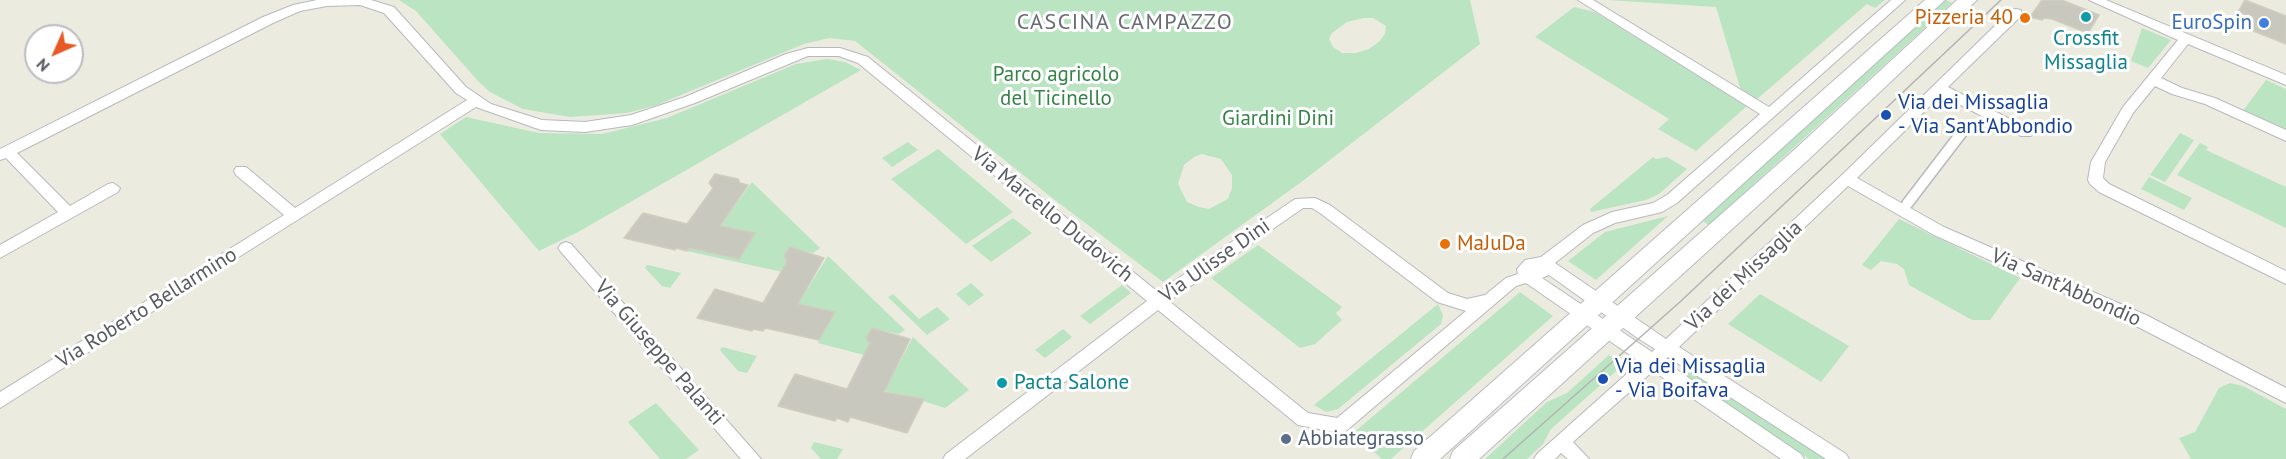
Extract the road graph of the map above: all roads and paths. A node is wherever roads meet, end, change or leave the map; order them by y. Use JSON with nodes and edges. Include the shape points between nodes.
{"nodes":[{"id":1,"x":1584,"y":0,"type":"edge"},
{"id":2,"x":1899,"y":0,"type":"edge"},
{"id":3,"x":1936,"y":0,"type":"edge"},
{"id":4,"x":1968,"y":0,"type":"edge"},
{"id":5,"x":2097,"y":0,"type":"edge"},
{"id":6,"x":2016,"y":13,"type":"dead end"},
{"id":7,"x":2186,"y":38,"type":"junction"},
{"id":8,"x":2154,"y":80,"type":"junction"},
{"id":9,"x":2286,"y":80,"type":"edge"},
{"id":10,"x":1940,"y":89,"type":"junction"},
{"id":11,"x":476,"y":101,"type":"junction"},
{"id":12,"x":1770,"y":114,"type":"junction"},
{"id":13,"x":1966,"y":127,"type":"dead end"},
{"id":14,"x":2026,"y":133,"type":"dead end"},
{"id":15,"x":2286,"y":136,"type":"edge"},
{"id":16,"x":4,"y":153,"type":"edge"},
{"id":17,"x":241,"y":171,"type":"dead end"},
{"id":18,"x":1847,"y":179,"type":"junction"},
{"id":19,"x":113,"y":188,"type":"dead end"},
{"id":20,"x":1907,"y":204,"type":"dead end"},
{"id":21,"x":68,"y":213,"type":"junction"},
{"id":22,"x":295,"y":216,"type":"junction"},
{"id":23,"x":566,"y":248,"type":"dead end"},
{"id":24,"x":0,"y":252,"type":"edge"},
{"id":25,"x":1544,"y":263,"type":"junction"},
{"id":26,"x":1526,"y":275,"type":"junction"},
{"id":27,"x":2286,"y":278,"type":"edge"},
{"id":28,"x":1443,"y":298,"type":"junction"},
{"id":29,"x":1492,"y":299,"type":"junction"},
{"id":30,"x":1158,"y":301,"type":"junction"},
{"id":31,"x":1591,"y":309,"type":"junction"},
{"id":32,"x":1613,"y":325,"type":"junction"},
{"id":33,"x":1444,"y":339,"type":"junction"},
{"id":34,"x":1667,"y":348,"type":"junction"},
{"id":35,"x":1651,"y":363,"type":"junction"},
{"id":36,"x":2286,"y":396,"type":"edge"},
{"id":37,"x":0,"y":401,"type":"edge"},
{"id":38,"x":1562,"y":443,"type":"junction"},
{"id":39,"x":752,"y":459,"type":"edge"},
{"id":40,"x":952,"y":459,"type":"edge"},
{"id":41,"x":1423,"y":459,"type":"edge"},
{"id":42,"x":1462,"y":459,"type":"edge"},
{"id":43,"x":1544,"y":459,"type":"edge"},
{"id":44,"x":1580,"y":459,"type":"edge"},
{"id":45,"x":1795,"y":459,"type":"edge"},
{"id":46,"x":1840,"y":459,"type":"edge"}],
"edges":[{"from":1,"to":12,"type":"street"},
{"from":2,"to":12,"type":"street"},
{"from":3,"to":31,"type":"main road"},
{"from":4,"to":32,"type":"main road"},
{"from":5,"to":7,"type":"street"},
{"from":6,"to":10,"type":"street","name":"Via dei Missaglia"},
{"from":7,"to":8,"type":"street"},
{"from":7,"to":9,"type":"street"},
{"from":8,"to":15,"type":"street"},
{"from":8,"to":27,"type":"street","via":[[2116,129],[2098,162],[2095,180],[2104,188]]},
{"from":10,"to":14,"type":"street"},
{"from":10,"to":18,"type":"street","name":"Via dei Missaglia"},
{"from":11,"to":16,"type":"street","name":"Via Marcello Dudovich","via":[[461,90],[389,10],[361,1],[327,2],[274,17]]},
{"from":11,"to":22,"type":"street","name":"Via Roberto Bellarmino"},
{"from":11,"to":30,"type":"street","name":"Via Marcello Dudovich","via":[[541,125],[599,126],[669,108],[808,52],[855,56]]},
{"from":12,"to":25,"type":"street","via":[[1672,199],[1657,208],[1595,225]]},
{"from":13,"to":20,"type":"street"},
{"from":16,"to":21,"type":"street"},
{"from":17,"to":22,"type":"street"},
{"from":18,"to":34,"type":"street","name":"Via dei Missaglia"},
{"from":18,"to":36,"type":"street","name":"Via Sant'Abbondio","via":[[1939,231],[2142,321]]},
{"from":19,"to":21,"type":"street"},
{"from":21,"to":24,"type":"street"},
{"from":22,"to":37,"type":"street","name":"Via Roberto Bellarmino"},
{"from":23,"to":39,"type":"street","name":"Via Giuseppe Palanti"},
{"from":25,"to":26,"type":"street","via":[[1544,271]]},
{"from":25,"to":31,"type":"street"},
{"from":26,"to":29,"type":"street"},
{"from":26,"to":31,"type":"street"},
{"from":28,"to":29,"type":"street","name":"Via Ulisse Dini","via":[[1467,305]]},
{"from":28,"to":30,"type":"street","name":"Via Ulisse Dini","via":[[1325,209],[1304,202]]},
{"from":28,"to":33,"type":"street","via":[[1454,317]]},
{"from":29,"to":33,"type":"street"},
{"from":30,"to":33,"type":"street","name":"Via Marcello Dudovich","via":[[1304,420],[1340,426]]},
{"from":30,"to":40,"type":"street","name":"Via Ulisse Dini"},
{"from":31,"to":32,"type":"street"},
{"from":31,"to":41,"type":"main road"},
{"from":32,"to":34,"type":"street"},
{"from":32,"to":35,"type":"street"},
{"from":32,"to":42,"type":"main road"},
{"from":34,"to":35,"type":"street","name":"Via dei Missaglia"},
{"from":34,"to":46,"type":"street"},
{"from":35,"to":38,"type":"street","name":"Via dei Missaglia"},
{"from":35,"to":45,"type":"street"},
{"from":38,"to":43,"type":"street","name":"Via dei Missaglia"},
{"from":38,"to":44,"type":"street"}]}
